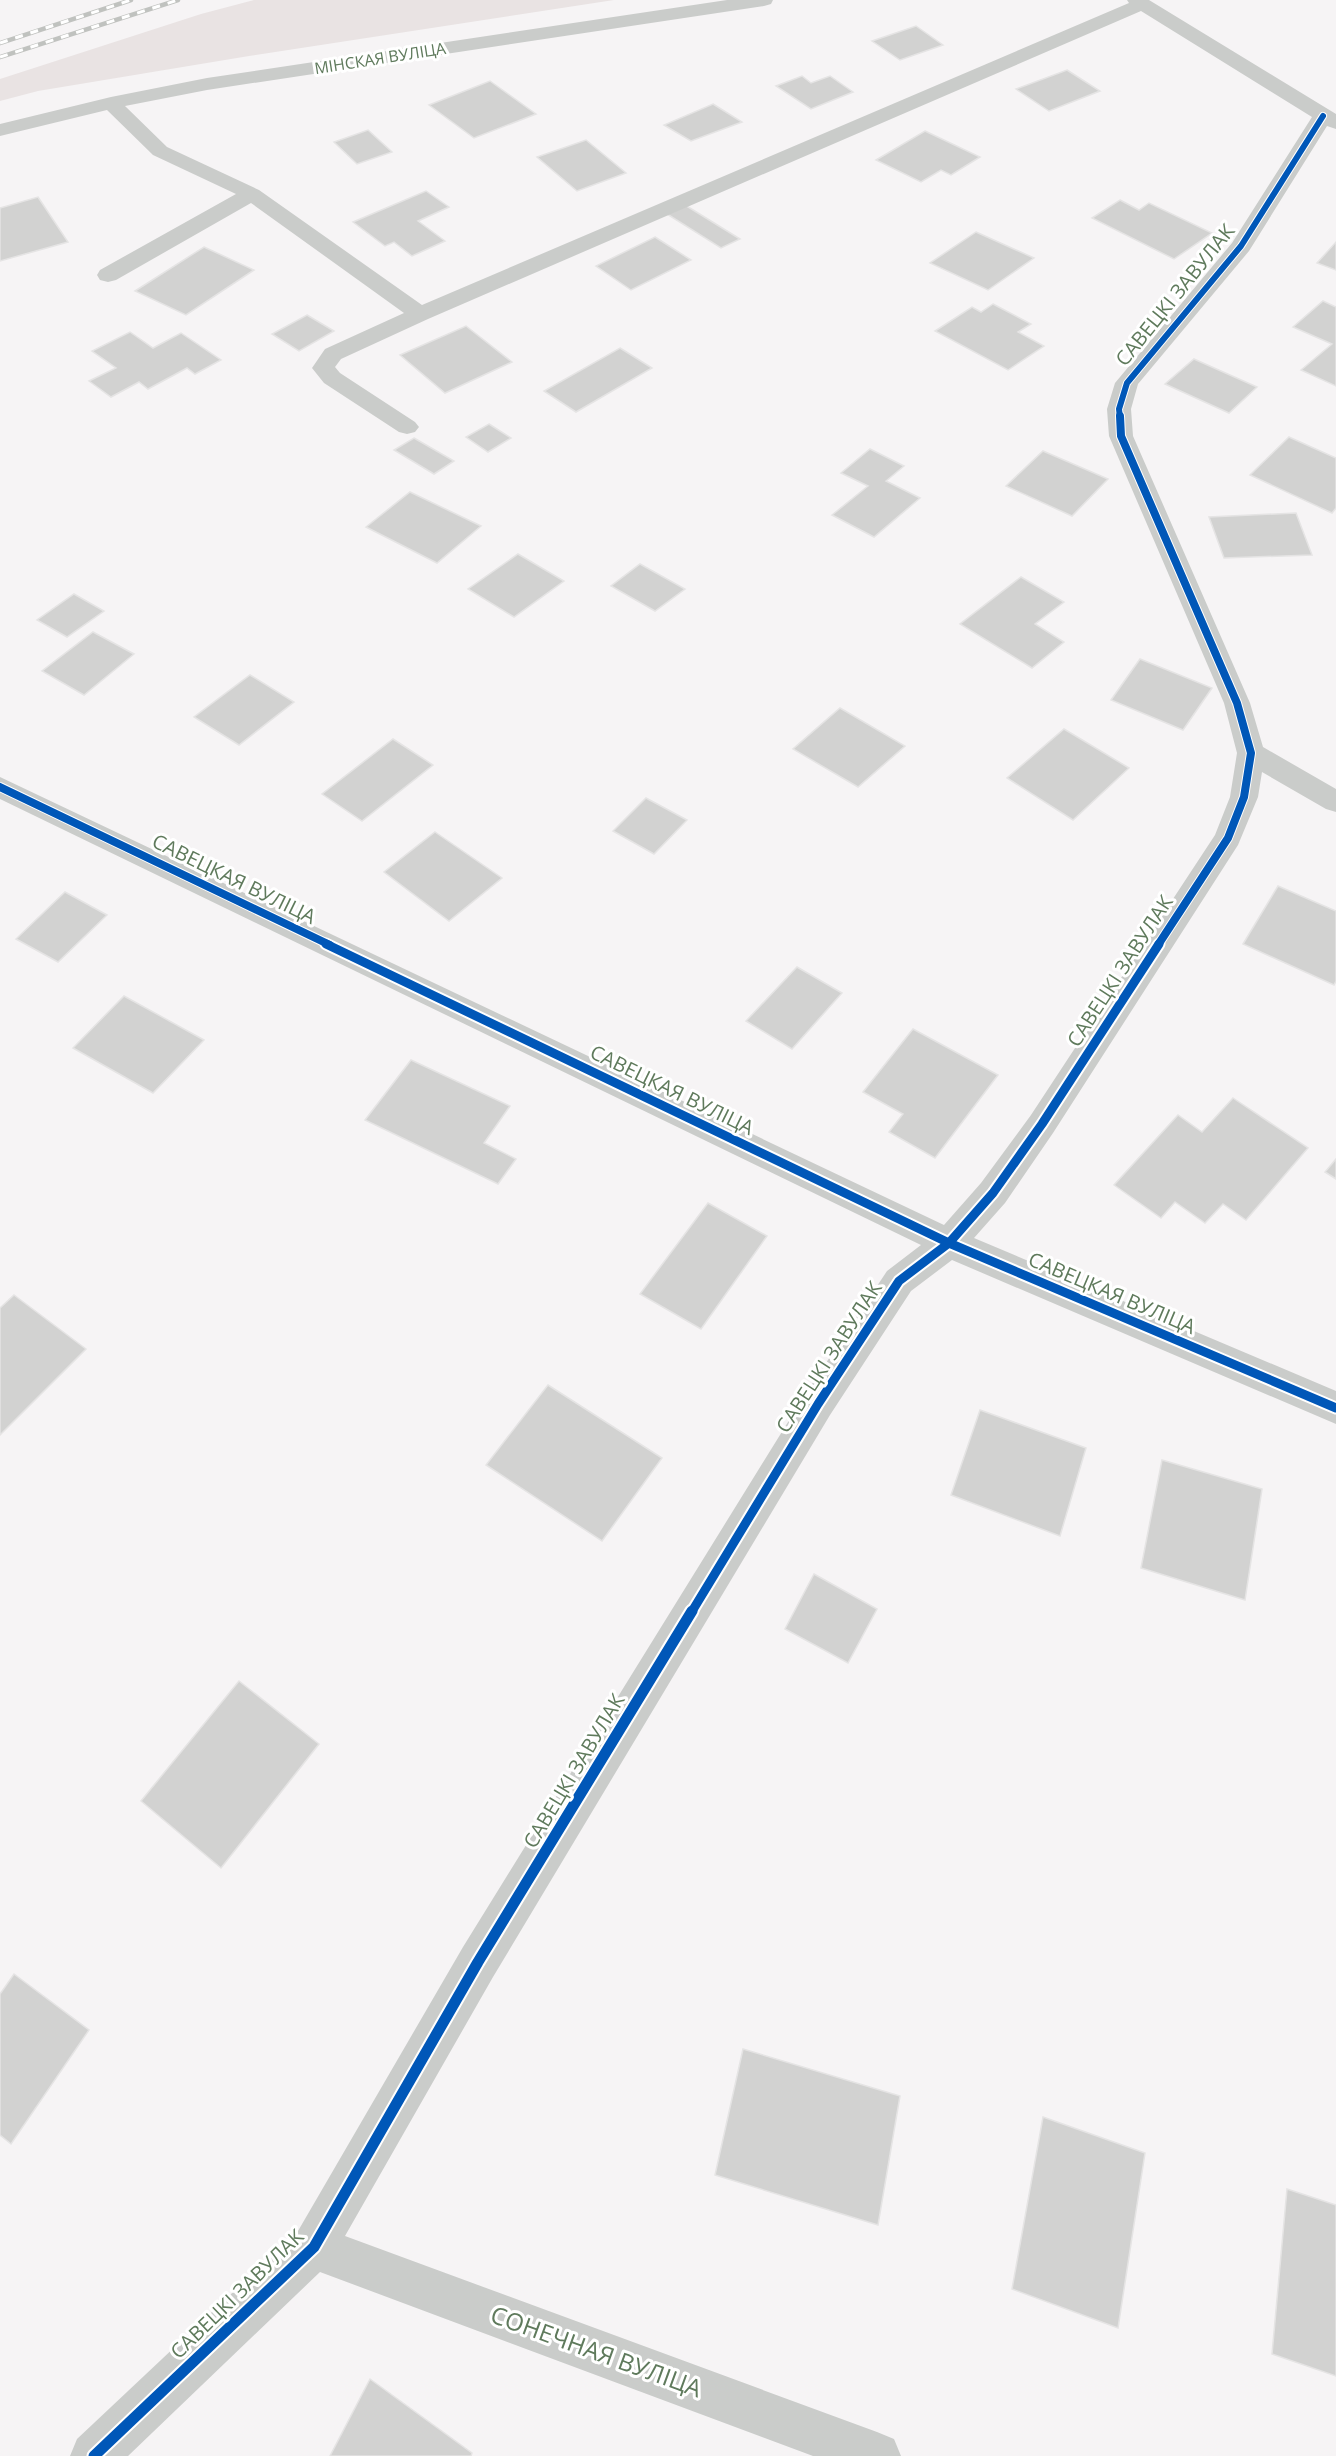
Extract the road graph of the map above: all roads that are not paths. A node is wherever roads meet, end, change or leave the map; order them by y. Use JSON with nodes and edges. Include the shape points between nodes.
{"nodes":[{"id":1,"x":764,"y":0,"type":"edge"},
{"id":2,"x":1138,"y":2,"type":"edge"},
{"id":3,"x":111,"y":103,"type":"junction"},
{"id":4,"x":1330,"y":119,"type":"edge"},
{"id":5,"x":0,"y":130,"type":"edge"},
{"id":6,"x":252,"y":194,"type":"junction"},
{"id":7,"x":108,"y":275,"type":"dead end"},
{"id":8,"x":420,"y":314,"type":"junction"},
{"id":9,"x":407,"y":427,"type":"dead end"},
{"id":10,"x":1251,"y":753,"type":"junction"},
{"id":11,"x":0,"y":787,"type":"edge"},
{"id":12,"x":1336,"y":801,"type":"edge"},
{"id":13,"x":949,"y":1243,"type":"junction"},
{"id":14,"x":1336,"y":1408,"type":"edge"},
{"id":15,"x":314,"y":2247,"type":"junction"},
{"id":16,"x":94,"y":2456,"type":"edge"},
{"id":17,"x":877,"y":2456,"type":"edge"}],
"edges":[{"from":1,"to":3,"type":"street","name":"МІНСКАЯ ВУЛІЦА","via":[[207,84]]},
{"from":2,"to":4,"type":"street"},
{"from":2,"to":8,"type":"street"},
{"from":3,"to":5,"type":"street","name":"МІНСКАЯ ВУЛІЦА"},
{"from":3,"to":6,"type":"street","via":[[160,151]]},
{"from":4,"to":10,"type":"street","name":"САВЕЦКІ ЗАВУЛАК","via":[[1241,246],[1127,383],[1119,409],[1121,436],[1237,703]]},
{"from":6,"to":7,"type":"street"},
{"from":6,"to":8,"type":"street"},
{"from":8,"to":9,"type":"street","via":[[333,354],[323,368],[332,378]]},
{"from":10,"to":12,"type":"street"},
{"from":10,"to":13,"type":"street","name":"САВЕЦКІ ЗАВУЛАК","via":[[1244,797],[1228,838],[1042,1124],[993,1192]]},
{"from":11,"to":13,"type":"street","name":"САВЕЦКАЯ ВУЛІЦА"},
{"from":13,"to":14,"type":"street","name":"САВЕЦКАЯ ВУЛІЦА"},
{"from":13,"to":15,"type":"street","name":"САВЕЦКІ ЗАВУЛАК","via":[[899,1281],[819,1404],[478,1962]]},
{"from":15,"to":16,"type":"street","name":"САВЕЦКІ ЗАВУЛАК"},
{"from":15,"to":17,"type":"street","name":"СОНЕЧНАЯ ВУЛІЦА"}]}
